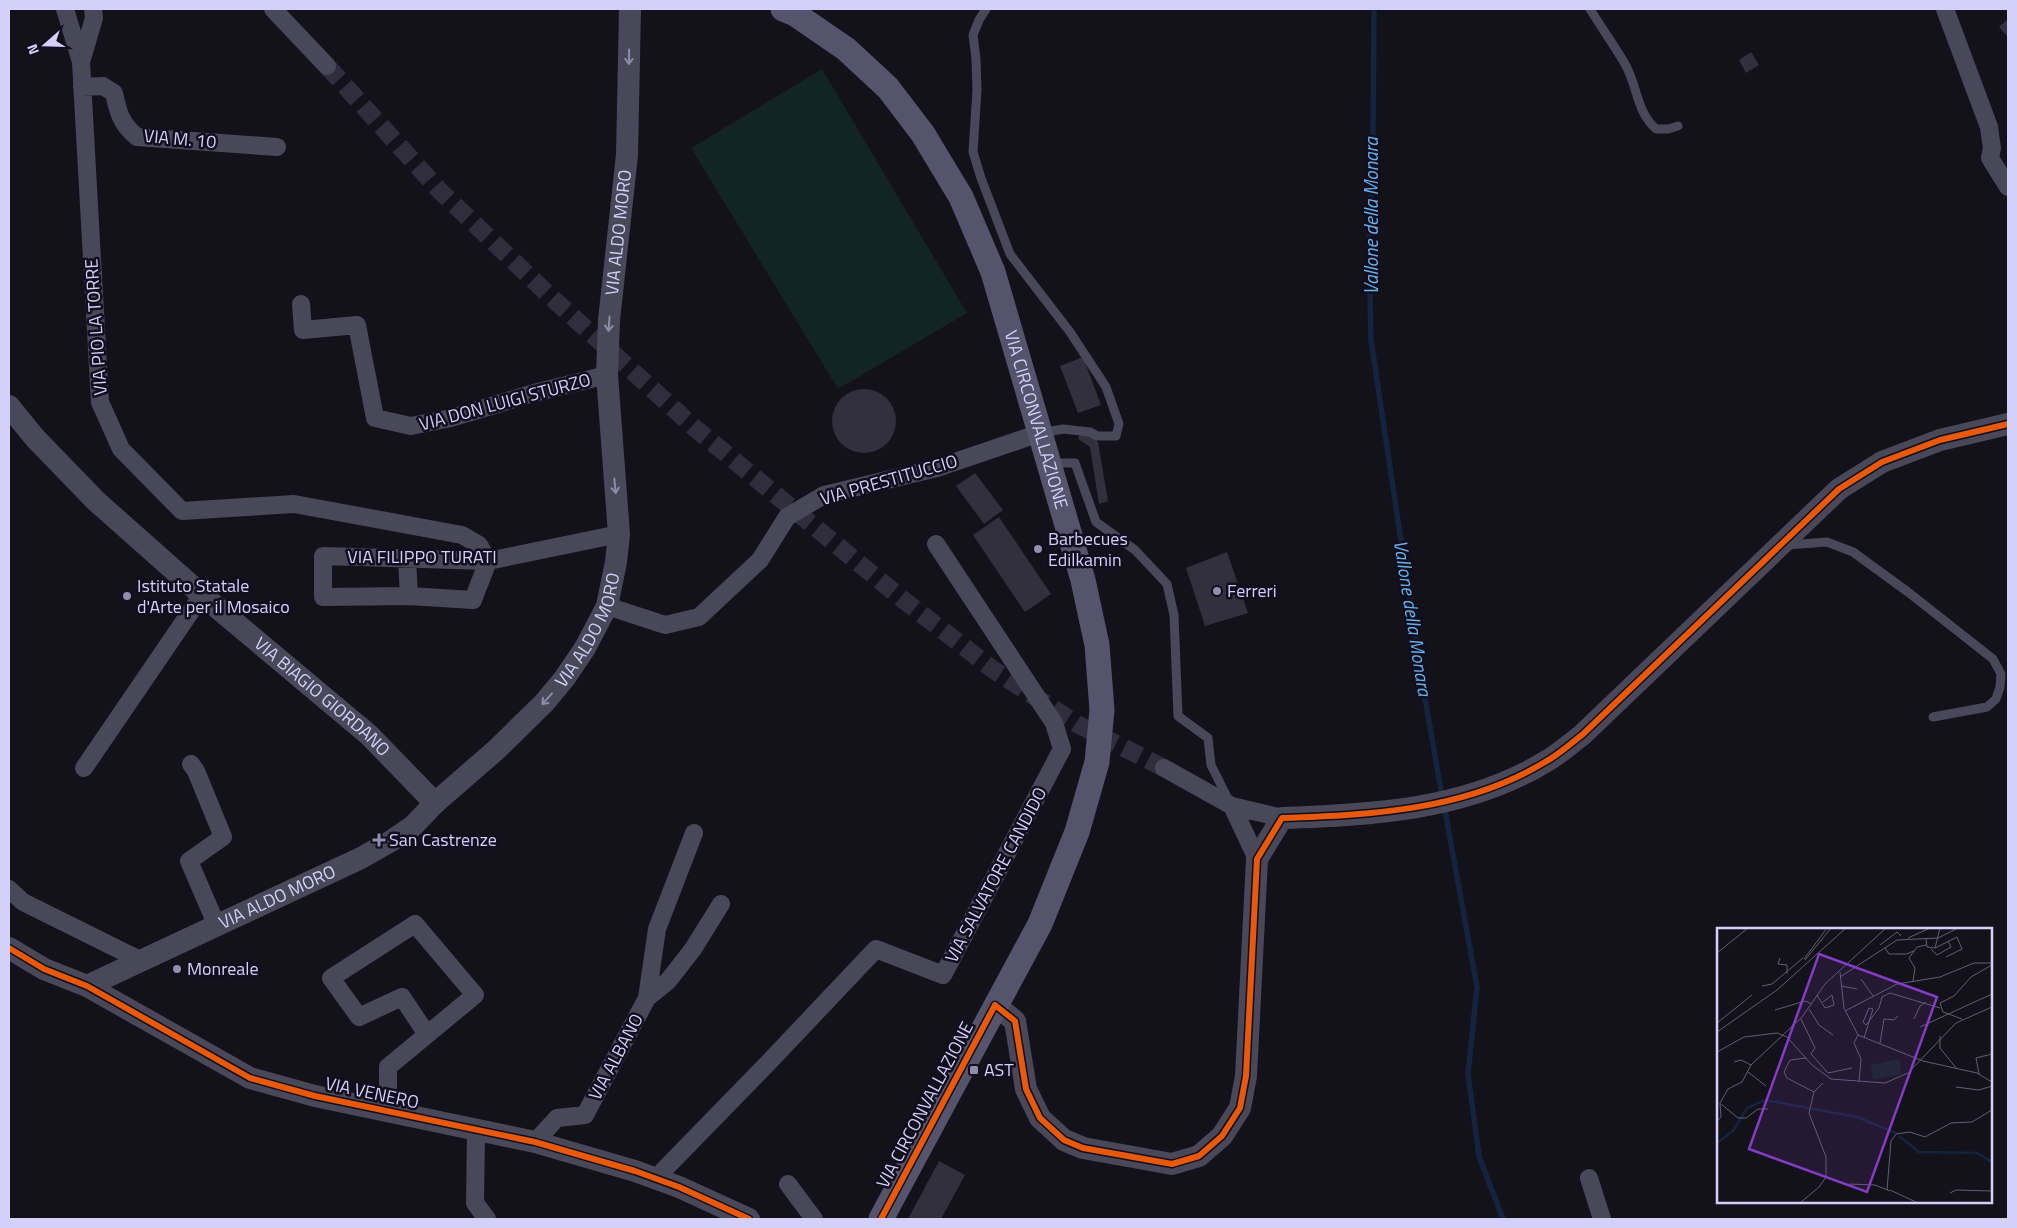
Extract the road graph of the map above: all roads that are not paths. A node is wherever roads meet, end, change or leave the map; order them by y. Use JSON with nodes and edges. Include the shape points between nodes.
{"nodes":[{"id":1,"x":65,"y":9,"type":"edge"},
{"id":2,"x":93,"y":9,"type":"edge"},
{"id":3,"x":273,"y":9,"type":"edge"},
{"id":4,"x":630,"y":9,"type":"edge"},
{"id":5,"x":783,"y":9,"type":"edge"},
{"id":6,"x":986,"y":9,"type":"edge"},
{"id":7,"x":1590,"y":9,"type":"edge"},
{"id":8,"x":1945,"y":9,"type":"edge"},
{"id":9,"x":81,"y":62,"type":"junction"},
{"id":10,"x":327,"y":66,"type":"tunnel mouth"},
{"id":11,"x":82,"y":87,"type":"junction"},
{"id":12,"x":1678,"y":126,"type":"dead end"},
{"id":13,"x":277,"y":147,"type":"dead end"},
{"id":14,"x":2008,"y":187,"type":"edge"},
{"id":15,"x":301,"y":304,"type":"dead end"},
{"id":16,"x":606,"y":375,"type":"junction"},
{"id":17,"x":9,"y":406,"type":"edge"},
{"id":18,"x":2008,"y":424,"type":"edge"},
{"id":19,"x":1040,"y":433,"type":"junction"},
{"id":20,"x":1049,"y":463,"type":"junction"},
{"id":21,"x":619,"y":534,"type":"junction"},
{"id":22,"x":936,"y":544,"type":"dead end"},
{"id":23,"x":1780,"y":546,"type":"junction"},
{"id":24,"x":407,"y":559,"type":"junction"},
{"id":25,"x":488,"y":561,"type":"junction"},
{"id":26,"x":202,"y":595,"type":"junction"},
{"id":27,"x":409,"y":596,"type":"junction"},
{"id":28,"x":607,"y":606,"type":"junction"},
{"id":29,"x":1933,"y":717,"type":"dead end"},
{"id":30,"x":190,"y":764,"type":"dead end"},
{"id":31,"x":84,"y":768,"type":"dead end"},
{"id":32,"x":1164,"y":768,"type":"tunnel mouth"},
{"id":33,"x":435,"y":803,"type":"junction"},
{"id":34,"x":1232,"y":806,"type":"junction"},
{"id":35,"x":1282,"y":818,"type":"junction"},
{"id":36,"x":694,"y":833,"type":"dead end"},
{"id":37,"x":1257,"y":859,"type":"junction"},
{"id":38,"x":9,"y":889,"type":"edge"},
{"id":39,"x":721,"y":904,"type":"dead end"},
{"id":40,"x":216,"y":926,"type":"junction"},
{"id":41,"x":9,"y":948,"type":"edge"},
{"id":42,"x":142,"y":961,"type":"junction"},
{"id":43,"x":87,"y":986,"type":"junction"},
{"id":44,"x":647,"y":998,"type":"junction"},
{"id":45,"x":995,"y":1005,"type":"junction"},
{"id":46,"x":426,"y":1033,"type":"dead end"},
{"id":47,"x":381,"y":1110,"type":"junction"},
{"id":48,"x":476,"y":1130,"type":"junction"},
{"id":49,"x":535,"y":1142,"type":"junction"},
{"id":50,"x":655,"y":1178,"type":"junction"},
{"id":51,"x":1589,"y":1178,"type":"dead end"},
{"id":52,"x":788,"y":1184,"type":"dead end"},
{"id":53,"x":487,"y":1219,"type":"edge"},
{"id":54,"x":749,"y":1219,"type":"edge"},
{"id":55,"x":814,"y":1219,"type":"edge"},
{"id":56,"x":882,"y":1219,"type":"edge"},
{"id":57,"x":1602,"y":1219,"type":"edge"}],
"edges":[{"from":1,"to":9,"type":"street"},
{"from":2,"to":9,"type":"street","via":[[94,18]]},
{"from":3,"to":10,"type":"street"},
{"from":4,"to":16,"type":"street","name":"VIA ALDO MORO","one_way":true,"via":[[627,155]]},
{"from":5,"to":19,"type":"main road","name":"VIA CIRCONVALLAZIONE","via":[[846,50],[888,88],[924,134],[961,197],[993,272]]},
{"from":6,"to":19,"type":"lane","via":[[973,35],[977,90],[973,152],[981,178],[1010,254],[1070,332],[1106,387],[1119,424],[1116,436],[1063,429]]},
{"from":7,"to":12,"type":"lane","via":[[1626,65],[1647,121],[1656,129]]},
{"from":8,"to":14,"type":"street","via":[[1989,128],[1990,158]]},
{"from":9,"to":11,"type":"street","name":"VIA PIO LA TORRE"},
{"from":11,"to":13,"type":"street","name":"VIA M. 10","via":[[103,86],[114,93],[118,112],[127,128],[137,137]]},
{"from":11,"to":25,"type":"street","name":"VIA PIO LA TORRE","via":[[100,402],[121,449],[182,511],[294,504],[462,536],[480,545]]},
{"from":15,"to":16,"type":"street","name":"VIA DON LUIGI STURZO","via":[[303,330],[357,325],[375,418],[411,426]]},
{"from":16,"to":21,"type":"street","name":"VIA ALDO MORO","one_way":true},
{"from":17,"to":26,"type":"street","name":"VIA BIAGIO GIORDANO","via":[[34,438],[96,501]]},
{"from":18,"to":23,"type":"street","via":[[1940,440],[1882,462],[1839,489]]},
{"from":19,"to":20,"type":"main road","name":"VIA CIRCONVALLAZIONE"},
{"from":19,"to":28,"type":"street","name":"VIA PRESTITUCCIO","via":[[937,468],[824,495],[787,517],[760,560],[699,617],[665,625]]},
{"from":20,"to":34,"type":"lane","via":[[1075,463],[1096,522],[1135,550],[1167,584],[1174,615],[1178,716],[1208,738],[1211,765]]},
{"from":20,"to":45,"type":"main road","name":"VIA CIRCONVALLAZIONE","via":[[1083,580],[1097,645],[1102,710],[1097,762],[1077,832],[1040,924]]},
{"from":21,"to":25,"type":"street","name":"VIA FILIPPO TURATI"},
{"from":21,"to":28,"type":"street","name":"VIA ALDO MORO"},
{"from":22,"to":50,"type":"street","name":"VIA SALVATORE CANDIDO","via":[[1054,723],[1062,749],[943,975],[876,949]]},
{"from":23,"to":29,"type":"lane","via":[[1827,542],[1853,552],[1993,659],[2001,674],[1996,699],[1987,707]]},
{"from":23,"to":35,"type":"street","via":[[1582,735],[1545,762],[1488,790],[1456,799],[1393,811]]},
{"from":24,"to":25,"type":"street","name":"VIA FILIPPO TURATI"},
{"from":24,"to":27,"type":"street"},
{"from":24,"to":27,"type":"street","name":"VIA FILIPPO TURATI","via":[[323,556],[323,597]]},
{"from":25,"to":27,"type":"street","via":[[473,600]]},
{"from":26,"to":31,"type":"street"},
{"from":26,"to":33,"type":"street","name":"VIA BIAGIO GIORDANO","via":[[369,734]]},
{"from":28,"to":33,"type":"street","name":"VIA ALDO MORO","one_way":true,"via":[[585,648],[559,685],[496,750]]},
{"from":30,"to":40,"type":"street","via":[[196,771],[223,837],[189,861]]},
{"from":32,"to":34,"type":"street"},
{"from":33,"to":40,"type":"street","name":"VIA ALDO MORO","via":[[413,826],[391,842]]},
{"from":34,"to":35,"type":"street"},
{"from":34,"to":37,"type":"street"},
{"from":35,"to":37,"type":"street"},
{"from":36,"to":44,"type":"street","name":"VIA ALBANO","via":[[657,929]]},
{"from":37,"to":45,"type":"street","via":[[1245,1084],[1240,1108],[1222,1136],[1199,1156],[1172,1164],[1084,1148],[1064,1140],[1040,1118],[1026,1089],[1015,1021]]},
{"from":38,"to":42,"type":"street","via":[[23,902]]},
{"from":39,"to":44,"type":"street","name":"VIA ALBANO","via":[[668,982]]},
{"from":40,"to":42,"type":"street","name":"VIA ALDO MORO"},
{"from":41,"to":43,"type":"street","name":"VIA VENERO","via":[[44,969]]},
{"from":42,"to":43,"type":"street","name":"VIA ALDO MORO"},
{"from":43,"to":47,"type":"street","name":"VIA VENERO","via":[[250,1078]]},
{"from":44,"to":49,"type":"street","name":"VIA ALBANO","via":[[585,1115],[557,1118]]},
{"from":45,"to":56,"type":"main road","name":"VIA CIRCONVALLAZIONE"},
{"from":46,"to":47,"type":"street","via":[[402,997],[359,1017],[331,978],[415,924],[475,996],[388,1066],[388,1086]]},
{"from":47,"to":48,"type":"street","name":"VIA VENERO"},
{"from":48,"to":49,"type":"street","name":"VIA VENERO"},
{"from":48,"to":53,"type":"street","via":[[475,1203]]},
{"from":49,"to":50,"type":"street","name":"VIA VENERO"},
{"from":50,"to":54,"type":"street","name":"VIA VENERO"},
{"from":51,"to":57,"type":"street"},
{"from":52,"to":55,"type":"street"}]}
